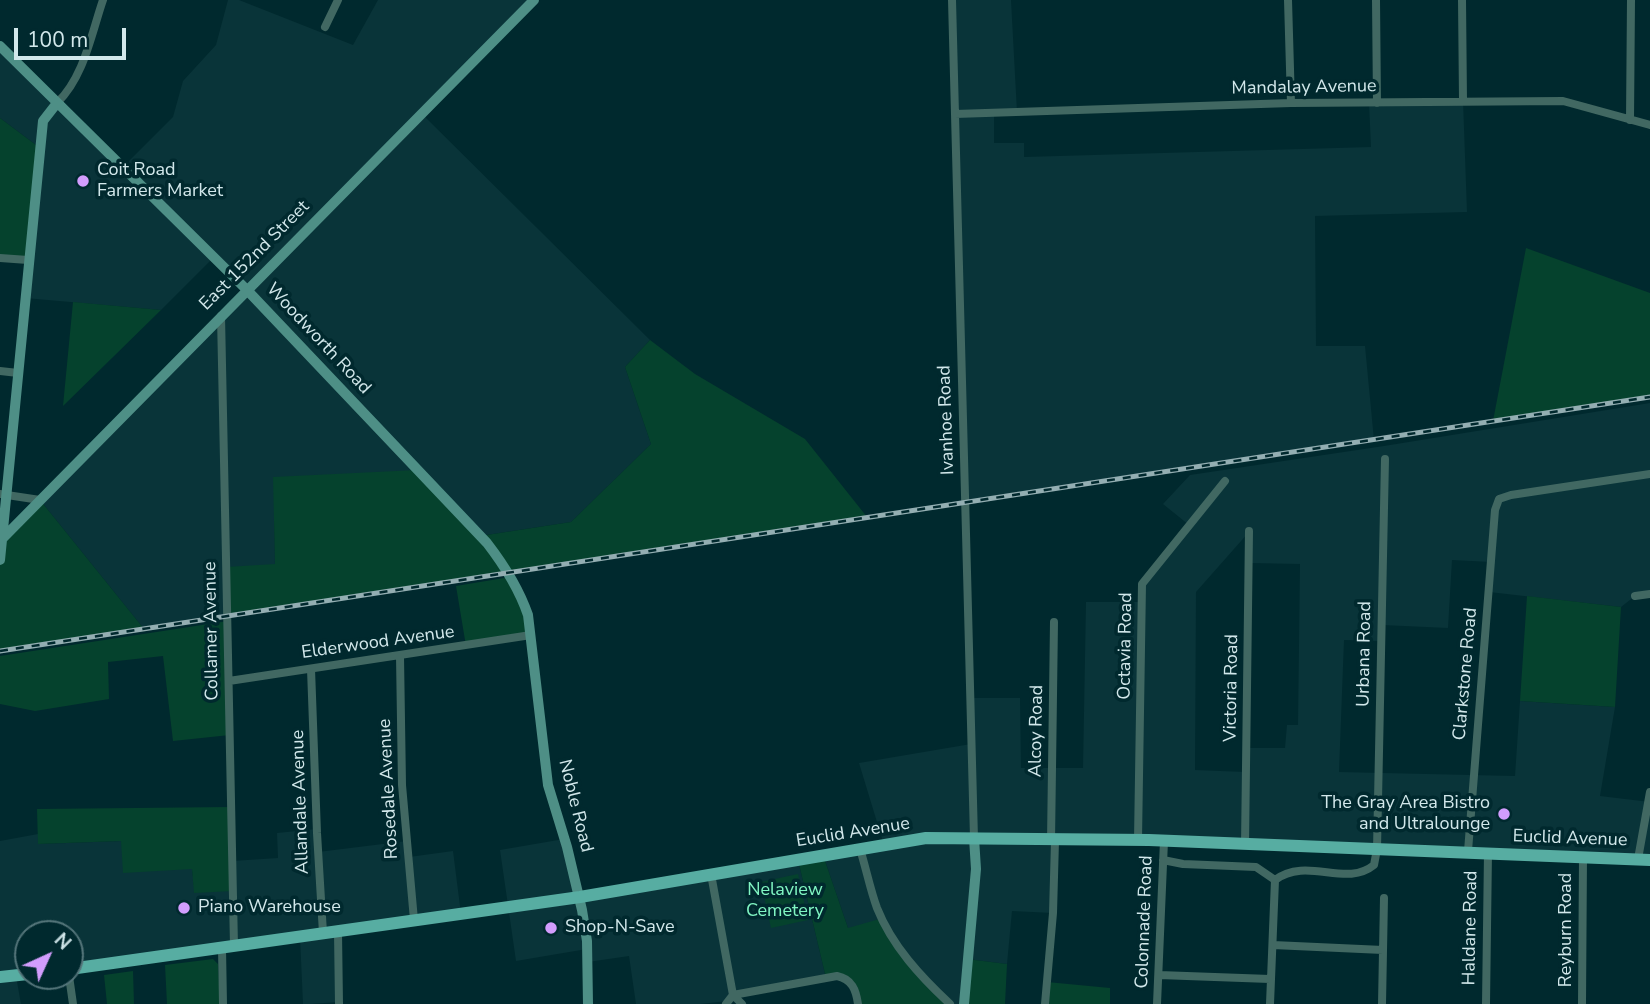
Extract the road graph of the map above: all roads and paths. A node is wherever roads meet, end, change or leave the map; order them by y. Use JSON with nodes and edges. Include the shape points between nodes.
{"nodes":[{"id":1,"x":103,"y":0,"type":"edge"},
{"id":2,"x":338,"y":0,"type":"edge"},
{"id":3,"x":534,"y":0,"type":"edge"},
{"id":4,"x":953,"y":0,"type":"edge"},
{"id":5,"x":1288,"y":0,"type":"edge"},
{"id":6,"x":1376,"y":0,"type":"edge"},
{"id":7,"x":1462,"y":0,"type":"edge"},
{"id":8,"x":1631,"y":0,"type":"edge"},
{"id":9,"x":325,"y":27,"type":"dead end"},
{"id":10,"x":0,"y":46,"type":"edge"},
{"id":11,"x":1463,"y":100,"type":"junction"},
{"id":12,"x":57,"y":103,"type":"junction"},
{"id":13,"x":1291,"y":103,"type":"junction"},
{"id":14,"x":1377,"y":103,"type":"junction"},
{"id":15,"x":955,"y":114,"type":"junction"},
{"id":16,"x":1630,"y":120,"type":"junction"},
{"id":17,"x":1650,"y":125,"type":"edge"},
{"id":18,"x":0,"y":258,"type":"edge"},
{"id":19,"x":28,"y":260,"type":"junction"},
{"id":20,"x":247,"y":290,"type":"junction"},
{"id":21,"x":221,"y":316,"type":"junction"},
{"id":22,"x":0,"y":372,"type":"edge"},
{"id":23,"x":18,"y":373,"type":"junction"},
{"id":24,"x":1385,"y":459,"type":"dead end"},
{"id":25,"x":1650,"y":474,"type":"edge"},
{"id":26,"x":1225,"y":481,"type":"dead end"},
{"id":27,"x":2,"y":495,"type":"edge"},
{"id":28,"x":40,"y":499,"type":"junction"},
{"id":29,"x":1249,"y":531,"type":"dead end"},
{"id":30,"x":3,"y":538,"type":"junction"},
{"id":31,"x":0,"y":559,"type":"edge"},
{"id":32,"x":510,"y":577,"type":"joint"},
{"id":33,"x":1650,"y":594,"type":"edge"},
{"id":34,"x":1635,"y":596,"type":"dead end"},
{"id":35,"x":1054,"y":622,"type":"dead end"},
{"id":36,"x":531,"y":635,"type":"junction"},
{"id":37,"x":400,"y":656,"type":"junction"},
{"id":38,"x":311,"y":668,"type":"junction"},
{"id":39,"x":229,"y":681,"type":"junction"},
{"id":40,"x":1650,"y":792,"type":"edge"},
{"id":41,"x":974,"y":838,"type":"junction"},
{"id":42,"x":1138,"y":840,"type":"junction"},
{"id":43,"x":1053,"y":841,"type":"junction"},
{"id":44,"x":1164,"y":841,"type":"junction"},
{"id":45,"x":1245,"y":845,"type":"junction"},
{"id":46,"x":860,"y":849,"type":"junction"},
{"id":47,"x":1377,"y":849,"type":"junction"},
{"id":48,"x":1468,"y":851,"type":"junction"},
{"id":49,"x":1488,"y":852,"type":"junction"},
{"id":50,"x":1583,"y":857,"type":"junction"},
{"id":51,"x":1644,"y":859,"type":"edge"},
{"id":52,"x":1163,"y":860,"type":"junction"},
{"id":53,"x":711,"y":874,"type":"junction"},
{"id":54,"x":1275,"y":880,"type":"junction"},
{"id":55,"x":580,"y":897,"type":"junction"},
{"id":56,"x":1384,"y":898,"type":"dead end"},
{"id":57,"x":414,"y":920,"type":"junction"},
{"id":58,"x":338,"y":932,"type":"junction"},
{"id":59,"x":323,"y":933,"type":"junction"},
{"id":60,"x":1273,"y":945,"type":"junction"},
{"id":61,"x":228,"y":947,"type":"junction"},
{"id":62,"x":1383,"y":950,"type":"junction"},
{"id":63,"x":84,"y":967,"type":"edge"},
{"id":64,"x":1159,"y":975,"type":"junction"},
{"id":65,"x":1270,"y":979,"type":"junction"},
{"id":66,"x":733,"y":995,"type":"junction"},
{"id":67,"x":223,"y":1004,"type":"edge"},
{"id":68,"x":339,"y":1004,"type":"edge"},
{"id":69,"x":588,"y":1004,"type":"edge"},
{"id":70,"x":726,"y":1004,"type":"edge"},
{"id":71,"x":742,"y":1004,"type":"edge"},
{"id":72,"x":858,"y":1004,"type":"edge"},
{"id":73,"x":950,"y":1004,"type":"edge"},
{"id":74,"x":964,"y":1004,"type":"edge"},
{"id":75,"x":1045,"y":1004,"type":"edge"},
{"id":76,"x":1157,"y":1004,"type":"edge"},
{"id":77,"x":1270,"y":1004,"type":"edge"},
{"id":78,"x":1382,"y":1004,"type":"edge"},
{"id":79,"x":1486,"y":1004,"type":"edge"},
{"id":80,"x":1583,"y":1004,"type":"edge"}],
"edges":[{"from":1,"to":12,"type":"street","via":[[77,78]]},
{"from":2,"to":9,"type":"street"},
{"from":3,"to":20,"type":"street","name":"East 152nd Street"},
{"from":4,"to":15,"type":"street","name":"Ivanhoe Road"},
{"from":5,"to":13,"type":"street"},
{"from":6,"to":14,"type":"street"},
{"from":7,"to":11,"type":"street"},
{"from":8,"to":16,"type":"street"},
{"from":10,"to":12,"type":"street","name":"Woodworth Road"},
{"from":11,"to":14,"type":"street","name":"Mandalay Avenue"},
{"from":11,"to":16,"type":"street","name":"Mandalay Avenue","via":[[1563,101]]},
{"from":12,"to":19,"type":"street","via":[[43,121]]},
{"from":12,"to":20,"type":"street","name":"Woodworth Road"},
{"from":13,"to":14,"type":"street","name":"Mandalay Avenue"},
{"from":13,"to":15,"type":"street","name":"Mandalay Avenue"},
{"from":15,"to":41,"type":"street","name":"Ivanhoe Road"},
{"from":16,"to":17,"type":"street","name":"Mandalay Avenue"},
{"from":18,"to":19,"type":"street"},
{"from":19,"to":23,"type":"street"},
{"from":20,"to":21,"type":"street","name":"East 152nd Street"},
{"from":20,"to":32,"type":"street","name":"Woodworth Road","via":[[487,543]]},
{"from":21,"to":28,"type":"street","name":"East 152nd Street"},
{"from":21,"to":39,"type":"street","name":"Collamer Avenue"},
{"from":22,"to":23,"type":"street"},
{"from":23,"to":27,"type":"street"},
{"from":24,"to":47,"type":"street","name":"Urbana Road"},
{"from":25,"to":48,"type":"street","name":"Clarkstone Road","via":[[1499,499]]},
{"from":26,"to":42,"type":"street","name":"Octavia Road","via":[[1142,584]]},
{"from":27,"to":28,"type":"street"},
{"from":27,"to":30,"type":"street"},
{"from":28,"to":30,"type":"street","name":"East 152nd Street"},
{"from":29,"to":45,"type":"street","name":"Victoria Road"},
{"from":30,"to":31,"type":"street"},
{"from":32,"to":36,"type":"street","name":"Noble Road","via":[[524,605]]},
{"from":33,"to":34,"type":"street"},
{"from":35,"to":43,"type":"street","name":"Alcoy Road"},
{"from":36,"to":37,"type":"street","name":"Elderwood Avenue"},
{"from":36,"to":55,"type":"street","name":"Noble Road","via":[[548,785]]},
{"from":37,"to":38,"type":"street","name":"Elderwood Avenue"},
{"from":37,"to":57,"type":"street","name":"Rosedale Avenue","via":[[402,785]]},
{"from":38,"to":39,"type":"street","name":"Elderwood Avenue"},
{"from":38,"to":59,"type":"street","name":"Allandale Avenue"},
{"from":39,"to":61,"type":"street","name":"Collamer Avenue"},
{"from":40,"to":51,"type":"street"},
{"from":41,"to":43,"type":"main road","name":"Euclid Avenue"},
{"from":41,"to":46,"type":"main road","name":"Euclid Avenue","via":[[926,838]]},
{"from":41,"to":74,"type":"street","via":[[976,869]]},
{"from":42,"to":43,"type":"main road","name":"Euclid Avenue"},
{"from":42,"to":44,"type":"main road","name":"Euclid Avenue"},
{"from":43,"to":75,"type":"street","name":"Alcoy Road","via":[[1053,913]]},
{"from":44,"to":45,"type":"main road","name":"Euclid Avenue"},
{"from":44,"to":52,"type":"street","name":"Colonnade Road"},
{"from":45,"to":47,"type":"main road","name":"Euclid Avenue"},
{"from":46,"to":53,"type":"main road","name":"Euclid Avenue"},
{"from":46,"to":73,"type":"street","via":[[878,908],[899,947]]},
{"from":47,"to":48,"type":"main road","name":"Euclid Avenue"},
{"from":47,"to":54,"type":"street","via":[[1374,865],[1365,872],[1298,869]]},
{"from":48,"to":49,"type":"main road","name":"Euclid Avenue"},
{"from":49,"to":50,"type":"main road","name":"Euclid Avenue"},
{"from":49,"to":79,"type":"street","name":"Haldane Road"},
{"from":50,"to":51,"type":"main road","name":"Euclid Avenue"},
{"from":50,"to":80,"type":"street","name":"Reyburn Road"},
{"from":52,"to":54,"type":"street","via":[[1245,865]]},
{"from":52,"to":64,"type":"street","name":"Colonnade Road"},
{"from":53,"to":55,"type":"main road","name":"Euclid Avenue"},
{"from":53,"to":66,"type":"street"},
{"from":54,"to":60,"type":"street"},
{"from":55,"to":57,"type":"main road","name":"Euclid Avenue"},
{"from":55,"to":69,"type":"street","name":"Noble Road","via":[[587,942]]},
{"from":56,"to":62,"type":"street"},
{"from":57,"to":58,"type":"main road","name":"Euclid Avenue"},
{"from":58,"to":59,"type":"main road","name":"Euclid Avenue"},
{"from":58,"to":68,"type":"street"},
{"from":59,"to":61,"type":"main road","name":"Euclid Avenue"},
{"from":60,"to":62,"type":"street"},
{"from":60,"to":65,"type":"street"},
{"from":61,"to":63,"type":"main road","name":"Euclid Avenue"},
{"from":61,"to":67,"type":"street","name":"Collamer Avenue"},
{"from":62,"to":78,"type":"street"},
{"from":64,"to":65,"type":"street"},
{"from":64,"to":76,"type":"street","name":"Colonnade Road"},
{"from":65,"to":77,"type":"street"},
{"from":66,"to":70,"type":"street"},
{"from":66,"to":71,"type":"street"},
{"from":66,"to":72,"type":"street","via":[[837,976],[850,981]]}]}
